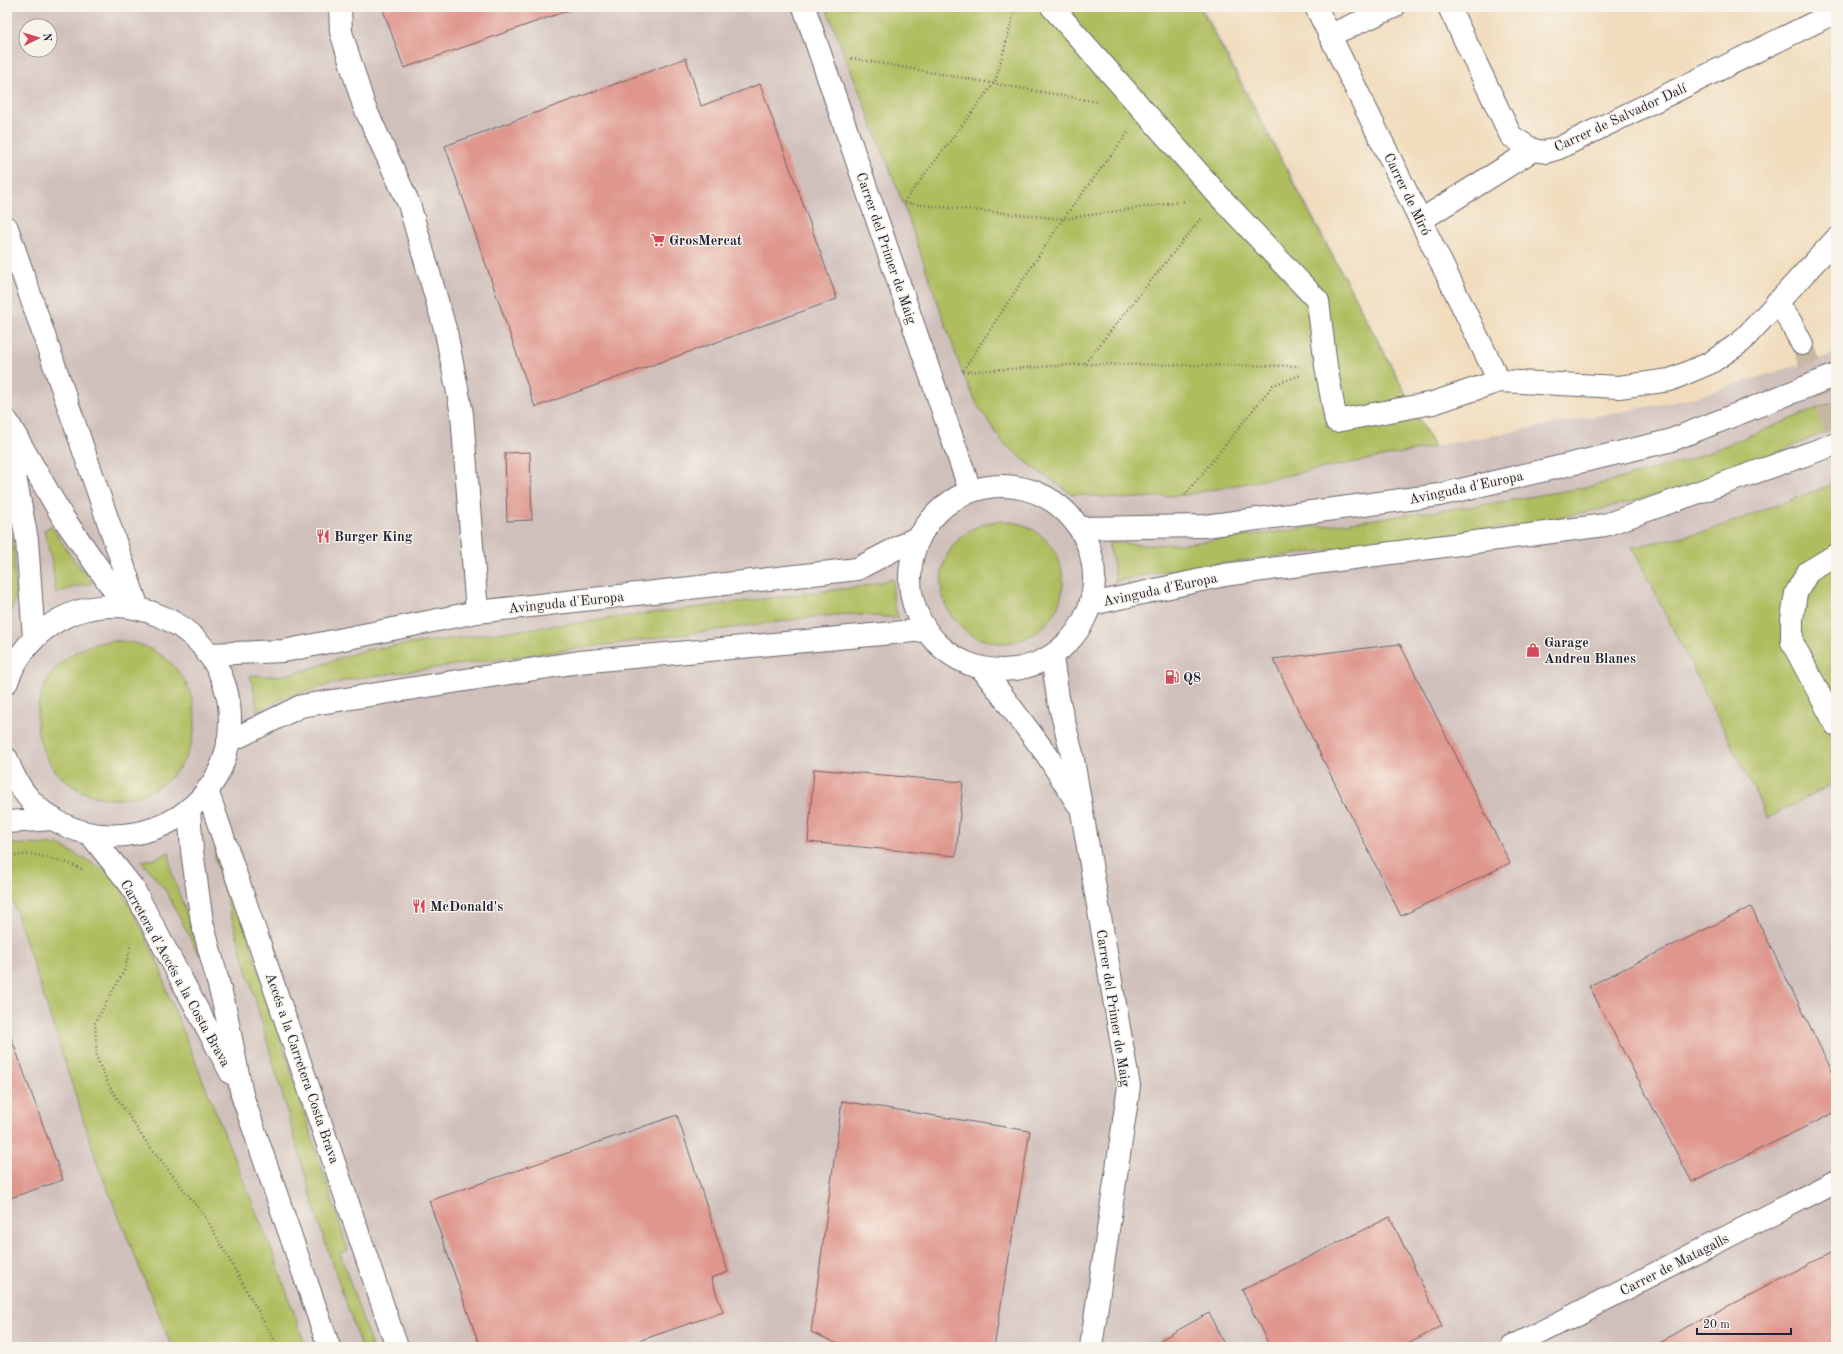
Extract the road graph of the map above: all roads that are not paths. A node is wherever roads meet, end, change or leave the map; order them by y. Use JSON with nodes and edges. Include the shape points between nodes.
{"nodes":[{"id":1,"x":340,"y":7,"type":"edge"},
{"id":2,"x":804,"y":7,"type":"edge"},
{"id":3,"x":1052,"y":7,"type":"edge"},
{"id":4,"x":1316,"y":7,"type":"edge"},
{"id":5,"x":1394,"y":7,"type":"edge"},
{"id":6,"x":1449,"y":7,"type":"edge"},
{"id":7,"x":1836,"y":12,"type":"edge"},
{"id":8,"x":1330,"y":35,"type":"junction"},
{"id":9,"x":1533,"y":150,"type":"junction"},
{"id":10,"x":1421,"y":220,"type":"junction"},
{"id":11,"x":7,"y":228,"type":"edge"},
{"id":12,"x":1836,"y":239,"type":"edge"},
{"id":13,"x":1777,"y":302,"type":"junction"},
{"id":14,"x":1802,"y":344,"type":"tunnel mouth"},
{"id":15,"x":1836,"y":375,"type":"edge"},
{"id":16,"x":1499,"y":381,"type":"junction"},
{"id":17,"x":7,"y":421,"type":"edge"},
{"id":18,"x":7,"y":434,"type":"edge"},
{"id":19,"x":1836,"y":444,"type":"edge"},
{"id":20,"x":970,"y":490,"type":"junction"},
{"id":21,"x":1081,"y":528,"type":"junction"},
{"id":22,"x":918,"y":537,"type":"junction"},
{"id":23,"x":1836,"y":555,"type":"edge"},
{"id":24,"x":1092,"y":604,"type":"junction"},
{"id":25,"x":132,"y":607,"type":"junction"},
{"id":26,"x":477,"y":612,"type":"junction"},
{"id":27,"x":925,"y":630,"type":"junction"},
{"id":28,"x":34,"y":639,"type":"junction"},
{"id":29,"x":208,"y":654,"type":"junction"},
{"id":30,"x":1052,"y":657,"type":"junction"},
{"id":31,"x":983,"y":670,"type":"junction"},
{"id":32,"x":7,"y":682,"type":"edge"},
{"id":33,"x":1836,"y":725,"type":"edge"},
{"id":34,"x":228,"y":742,"type":"junction"},
{"id":35,"x":7,"y":759,"type":"edge"},
{"id":36,"x":207,"y":790,"type":"junction"},
{"id":37,"x":189,"y":809,"type":"junction"},
{"id":38,"x":1083,"y":812,"type":"junction"},
{"id":39,"x":54,"y":819,"type":"junction"},
{"id":40,"x":7,"y":822,"type":"edge"},
{"id":41,"x":90,"y":834,"type":"junction"},
{"id":42,"x":242,"y":1095,"type":"junction"},
{"id":43,"x":1836,"y":1181,"type":"edge"},
{"id":44,"x":329,"y":1347,"type":"edge"},
{"id":45,"x":397,"y":1347,"type":"edge"},
{"id":46,"x":1091,"y":1347,"type":"edge"},
{"id":47,"x":1512,"y":1347,"type":"edge"}],
"edges":[{"from":1,"to":26,"type":"street","via":[[341,32],[364,106],[409,204],[446,332],[462,414]]},
{"from":2,"to":20,"type":"street","name":"Carrer del Primer de Maig"},
{"from":3,"to":16,"type":"street","via":[[1219,196],[1318,301],[1336,420],[1434,403]]},
{"from":4,"to":8,"type":"street","name":"Carrer de Miró"},
{"from":5,"to":8,"type":"street"},
{"from":6,"to":9,"type":"street","name":"Carrer de Salvador Dalí","via":[[1511,136]]},
{"from":7,"to":9,"type":"street","name":"Carrer de Salvador Dalí","via":[[1559,148],[1546,152]]},
{"from":8,"to":10,"type":"street","name":"Carrer de Miró"},
{"from":9,"to":10,"type":"street"},
{"from":10,"to":16,"type":"street","name":"Carrer de Miró"},
{"from":11,"to":25,"type":"street"},
{"from":12,"to":13,"type":"street"},
{"from":13,"to":14,"type":"street"},
{"from":13,"to":16,"type":"street","via":[[1741,342],[1710,363],[1670,380],[1619,387]]},
{"from":15,"to":21,"type":"street","name":"Avinguda d'Europa","via":[[1669,441],[1439,496],[1205,526]]},
{"from":17,"to":25,"type":"street","via":[[62,516]]},
{"from":18,"to":28,"type":"street","via":[[27,540]]},
{"from":19,"to":24,"type":"street","name":"Avinguda d'Europa","via":[[1605,525],[1224,575]]},
{"from":20,"to":21,"type":"street","via":[[1017,486],[1055,501]]},
{"from":20,"to":22,"type":"street","via":[[939,508]]},
{"from":21,"to":24,"type":"street","via":[[1095,567]]},
{"from":22,"to":26,"type":"street","name":"Avinguda d'Europa","via":[[857,569]]},
{"from":22,"to":27,"type":"street","via":[[910,588]]},
{"from":23,"to":33,"type":"street","via":[[1808,572],[1796,593],[1792,642]]},
{"from":24,"to":30,"type":"street"},
{"from":25,"to":28,"type":"street","via":[[103,606],[82,611],[51,625]]},
{"from":25,"to":29,"type":"street","via":[[156,613],[182,627]]},
{"from":26,"to":29,"type":"street","name":"Avinguda d'Europa","via":[[284,651]]},
{"from":27,"to":31,"type":"street","via":[[950,656]]},
{"from":27,"to":34,"type":"street","via":[[579,662],[301,706]]},
{"from":28,"to":32,"type":"street","via":[[19,658]]},
{"from":29,"to":34,"type":"street","via":[[220,674],[227,696],[230,719]]},
{"from":30,"to":31,"type":"street","via":[[1018,670]]},
{"from":30,"to":38,"type":"street","name":"Carrer del Primer de Maig","via":[[1058,698]]},
{"from":31,"to":38,"type":"street","name":"Carrer del Primer de Maig","via":[[1047,755]]},
{"from":34,"to":36,"type":"street","via":[[220,767]]},
{"from":35,"to":39,"type":"street","via":[[13,774],[28,796]]},
{"from":36,"to":37,"type":"street"},
{"from":36,"to":45,"type":"street","name":"Accés a la Carretera Costa Brava"},
{"from":37,"to":41,"type":"street","via":[[163,826],[143,833],[122,836]]},
{"from":37,"to":42,"type":"street","name":"Carretera d'Accés a la Costa Brava","via":[[202,922],[225,1008]]},
{"from":38,"to":46,"type":"street","name":"Carrer del Primer de Maig","via":[[1129,1086]]},
{"from":39,"to":40,"type":"street"},
{"from":39,"to":41,"type":"street"},
{"from":41,"to":42,"type":"street","name":"Carretera d'Accés a la Costa Brava","via":[[133,888]]},
{"from":42,"to":44,"type":"street","name":"Carretera d'Accés a la Costa Brava"},
{"from":43,"to":47,"type":"street","name":"Carrer de Matagalls"}]}
